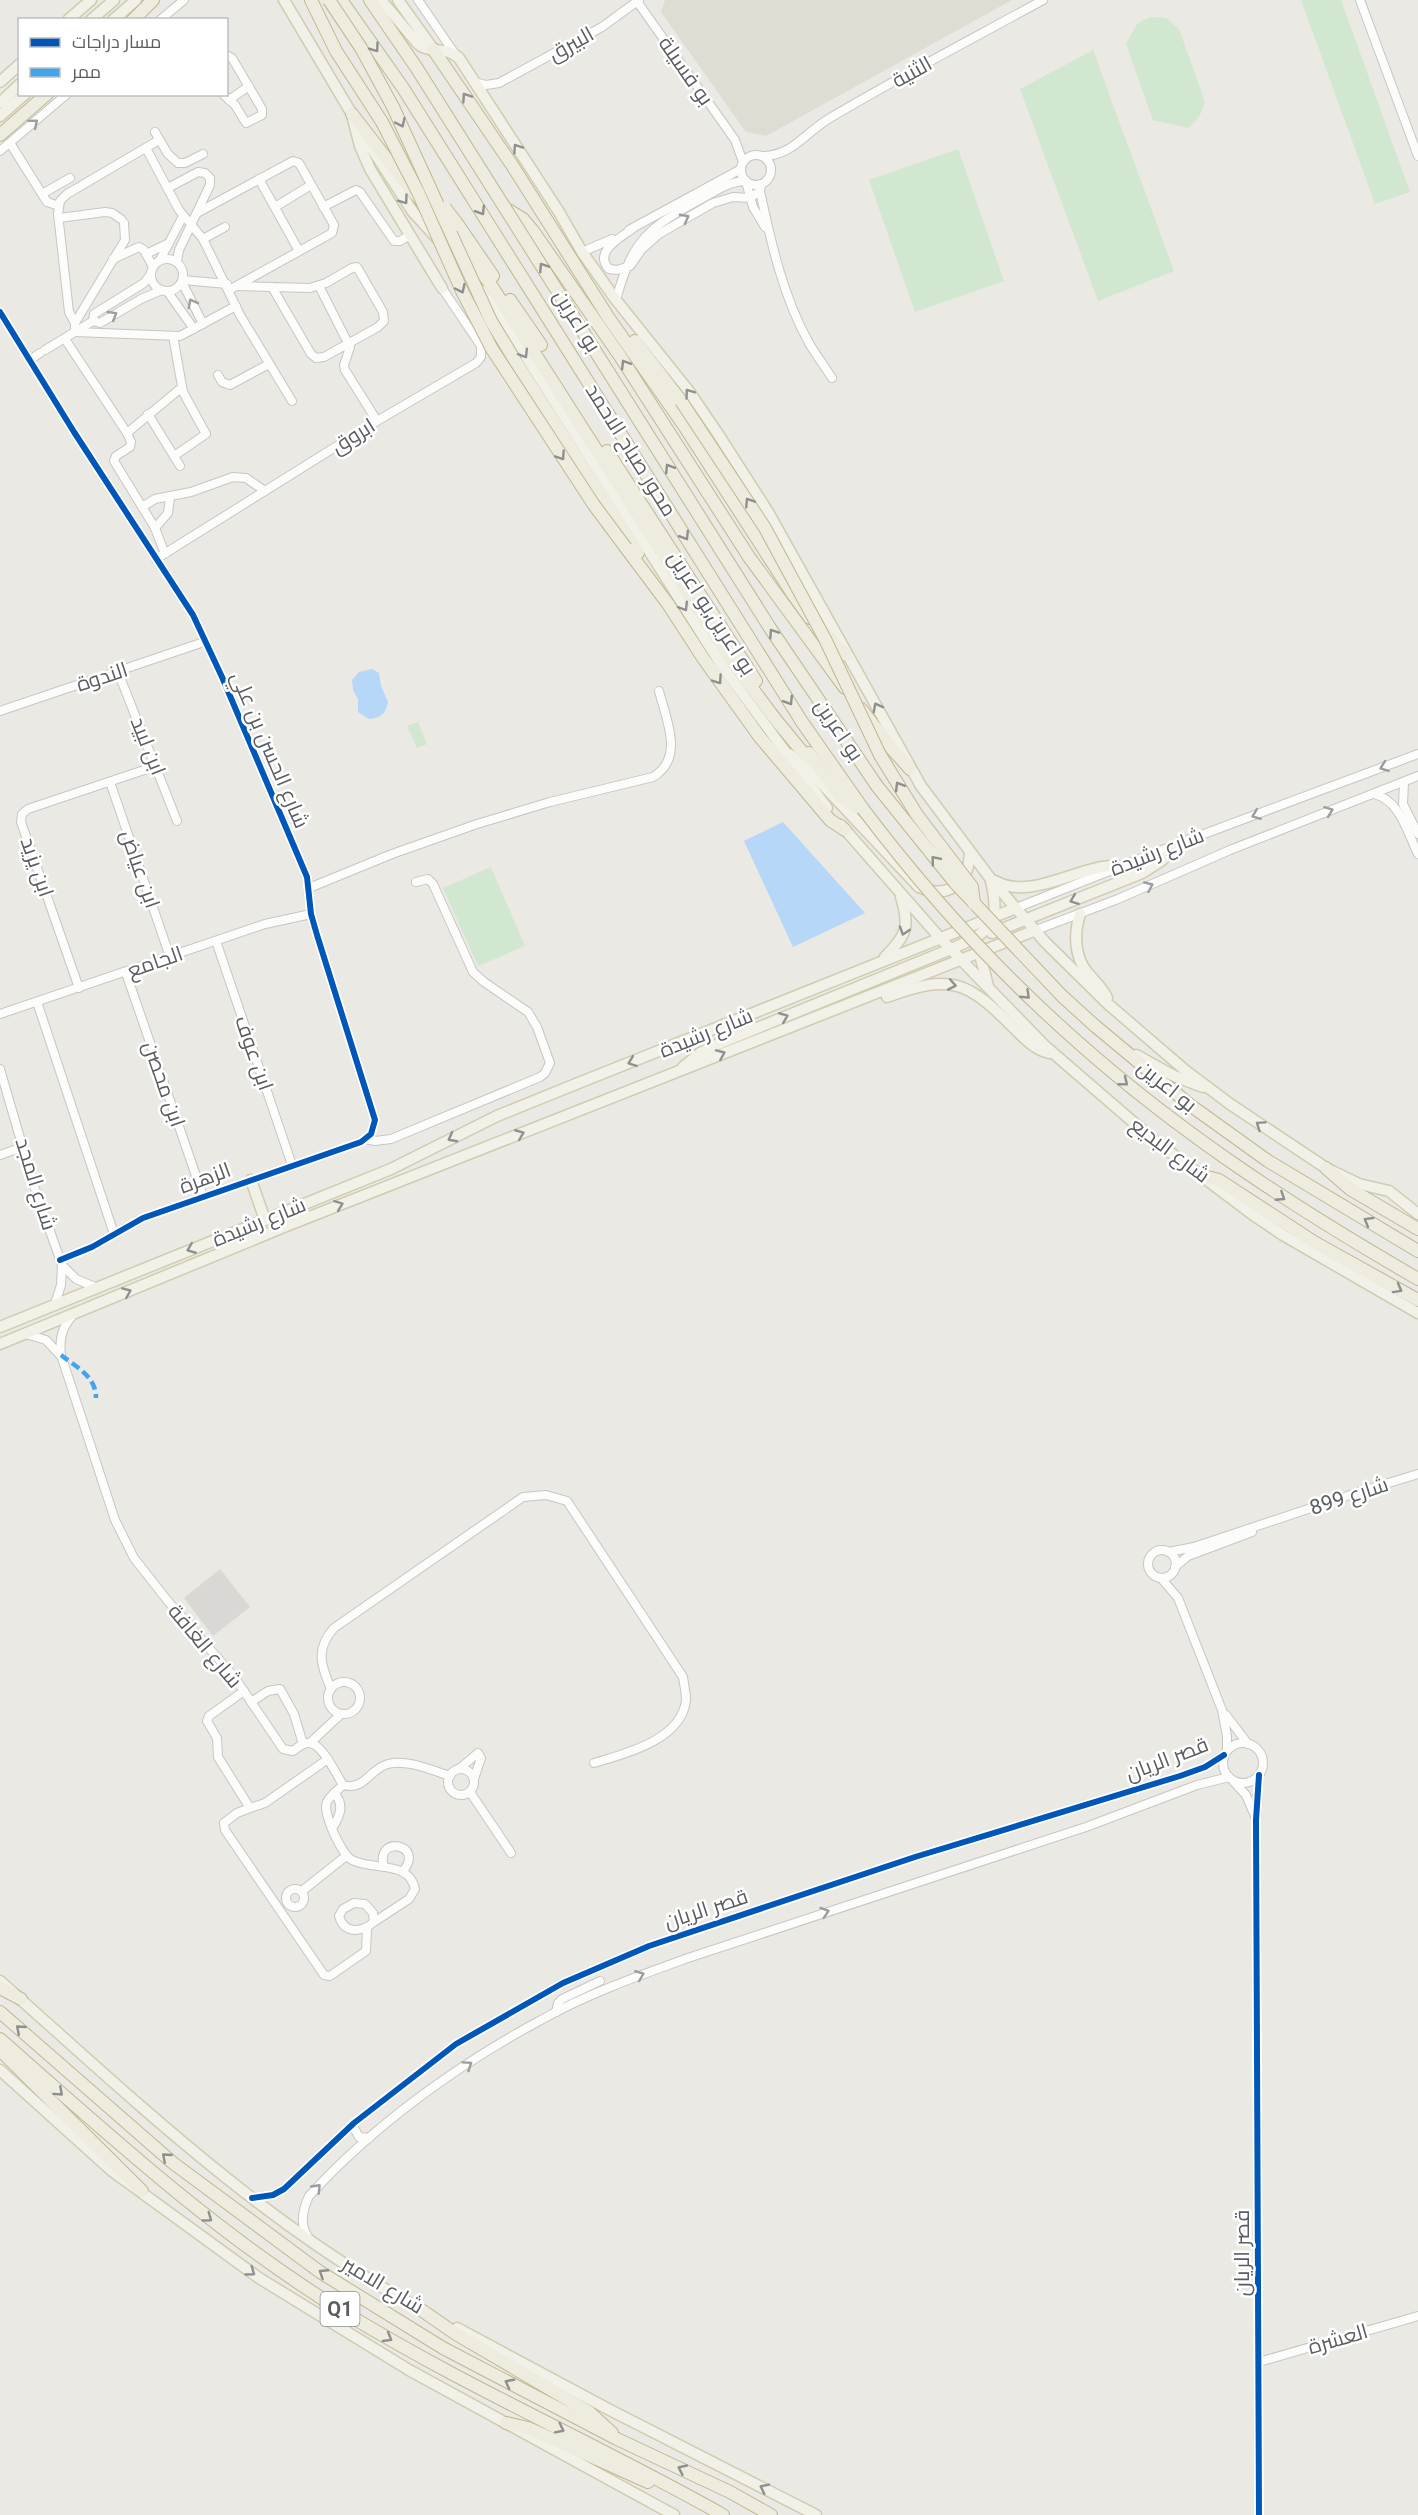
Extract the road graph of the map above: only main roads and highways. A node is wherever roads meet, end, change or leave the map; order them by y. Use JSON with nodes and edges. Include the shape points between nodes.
{"nodes":[{"id":1,"x":91,"y":0,"type":"edge"},
{"id":2,"x":114,"y":0,"type":"edge"},
{"id":3,"x":136,"y":0,"type":"edge"},
{"id":4,"x":153,"y":0,"type":"edge"},
{"id":5,"x":311,"y":0,"type":"edge"},
{"id":6,"x":329,"y":0,"type":"edge"},
{"id":7,"x":341,"y":0,"type":"edge"},
{"id":8,"x":370,"y":0,"type":"edge"},
{"id":9,"x":381,"y":0,"type":"edge"},
{"id":10,"x":398,"y":0,"type":"edge"},
{"id":11,"x":285,"y":1,"type":"edge"},
{"id":12,"x":119,"y":17,"type":"edge"},
{"id":13,"x":70,"y":18,"type":"edge"},
{"id":14,"x":93,"y":18,"type":"edge"},
{"id":15,"x":135,"y":18,"type":"edge"},
{"id":16,"x":433,"y":49,"type":"junction"},
{"id":17,"x":18,"y":66,"type":"edge"},
{"id":18,"x":2,"y":78,"type":"edge"},
{"id":19,"x":18,"y":86,"type":"edge"},
{"id":20,"x":23,"y":96,"type":"edge"},
{"id":21,"x":44,"y":96,"type":"edge"},
{"id":22,"x":0,"y":103,"type":"edge"},
{"id":23,"x":352,"y":114,"type":"junction"},
{"id":24,"x":0,"y":116,"type":"edge"},
{"id":25,"x":382,"y":122,"type":"junction"},
{"id":26,"x":5,"y":139,"type":"edge"},
{"id":27,"x":505,"y":208,"type":"junction"},
{"id":28,"x":465,"y":268,"type":"junction"},
{"id":29,"x":590,"y":287,"type":"junction"},
{"id":30,"x":662,"y":597,"type":"junction"},
{"id":31,"x":846,"y":655,"type":"junction"},
{"id":32,"x":784,"y":752,"type":"junction"},
{"id":33,"x":812,"y":758,"type":"junction"},
{"id":34,"x":910,"y":769,"type":"junction"},
{"id":35,"x":863,"y":809,"type":"junction"},
{"id":36,"x":845,"y":830,"type":"junction"},
{"id":37,"x":1180,"y":843,"type":"road end"},
{"id":38,"x":970,"y":852,"type":"junction"},
{"id":39,"x":1120,"y":866,"type":"road end"},
{"id":40,"x":990,"y":878,"type":"junction"},
{"id":41,"x":900,"y":894,"type":"junction"},
{"id":42,"x":974,"y":904,"type":"junction"},
{"id":43,"x":1016,"y":908,"type":"junction"},
{"id":44,"x":1080,"y":914,"type":"road end"},
{"id":45,"x":993,"y":917,"type":"junction"},
{"id":46,"x":1026,"y":920,"type":"junction"},
{"id":47,"x":1036,"y":930,"type":"junction"},
{"id":48,"x":986,"y":934,"type":"junction"},
{"id":49,"x":940,"y":938,"type":"junction"},
{"id":50,"x":1007,"y":942,"type":"junction"},
{"id":51,"x":951,"y":949,"type":"junction"},
{"id":52,"x":978,"y":953,"type":"junction"},
{"id":53,"x":961,"y":960,"type":"junction"},
{"id":54,"x":881,"y":961,"type":"junction"},
{"id":55,"x":990,"y":991,"type":"junction"},
{"id":56,"x":1108,"y":1004,"type":"junction"},
{"id":57,"x":756,"y":1040,"type":"junction"},
{"id":58,"x":1052,"y":1054,"type":"junction"},
{"id":59,"x":678,"y":1072,"type":"junction"},
{"id":60,"x":1207,"y":1088,"type":"junction"},
{"id":61,"x":1326,"y":1168,"type":"junction"},
{"id":62,"x":1203,"y":1176,"type":"junction"},
{"id":63,"x":251,"y":1180,"type":"road end"},
{"id":64,"x":1418,"y":1214,"type":"edge"},
{"id":65,"x":265,"y":1220,"type":"junction"},
{"id":66,"x":1418,"y":1228,"type":"edge"},
{"id":67,"x":1418,"y":1251,"type":"edge"},
{"id":68,"x":1418,"y":1279,"type":"edge"},
{"id":69,"x":1418,"y":1300,"type":"edge"},
{"id":70,"x":1418,"y":1313,"type":"edge"},
{"id":71,"x":0,"y":1327,"type":"edge"},
{"id":72,"x":0,"y":1344,"type":"edge"},
{"id":73,"x":0,"y":1981,"type":"edge"},
{"id":74,"x":0,"y":1988,"type":"edge"},
{"id":75,"x":21,"y":1999,"type":"junction"},
{"id":76,"x":0,"y":2012,"type":"edge"},
{"id":77,"x":0,"y":2039,"type":"edge"},
{"id":78,"x":0,"y":2050,"type":"edge"},
{"id":79,"x":0,"y":2070,"type":"edge"},
{"id":80,"x":142,"y":2191,"type":"junction"},
{"id":81,"x":417,"y":2307,"type":"junction"},
{"id":82,"x":506,"y":2423,"type":"junction"},
{"id":83,"x":617,"y":2439,"type":"junction"},
{"id":84,"x":673,"y":2487,"type":"junction"},
{"id":85,"x":674,"y":2515,"type":"edge"},
{"id":86,"x":723,"y":2515,"type":"edge"},
{"id":87,"x":771,"y":2515,"type":"edge"},
{"id":88,"x":816,"y":2515,"type":"edge"}],
"edges":[{"from":1,"to":13,"type":"main road"},
{"from":2,"to":14,"type":"main road"},
{"from":3,"to":12,"type":"main road"},
{"from":4,"to":15,"type":"highway"},
{"from":5,"to":25,"type":"highway","via":[[336,51]]},
{"from":6,"to":30,"type":"highway","one_way":true,"bridge":true,"via":[[393,107],[491,321]]},
{"from":7,"to":35,"type":"highway","name":"محور صباح الاحمد","one_way":true,"via":[[403,88],[802,722]]},
{"from":8,"to":27,"type":"highway","name":"بو اعرين"},
{"from":9,"to":16,"type":"main road","via":[[419,45]]},
{"from":10,"to":16,"type":"main road"},
{"from":11,"to":23,"type":"main road"},
{"from":29,"to":16,"type":"highway","one_way":true},
{"from":31,"to":16,"type":"main road","name":"بو اعرين","one_way":true,"via":[[768,512],[725,444],[582,252],[560,212],[455,54]]},
{"from":17,"to":18,"type":"main road"},
{"from":19,"to":22,"type":"main road"},
{"from":20,"to":24,"type":"main road"},
{"from":21,"to":26,"type":"highway"},
{"from":23,"to":28,"type":"main road","one_way":true,"via":[[401,196]]},
{"from":23,"to":28,"type":"main road","via":[[365,160],[442,288],[445,269]]},
{"from":23,"to":33,"type":"highway","via":[[489,282],[730,659],[804,754]]},
{"from":25,"to":30,"type":"highway","one_way":true,"bridge":true,"via":[[492,349],[588,496]]},
{"from":25,"to":33,"type":"highway","name":"بو اعرين,بو اعرين","bridge":true,"via":[[523,317],[761,690]]},
{"from":34,"to":27,"type":"highway","one_way":true,"via":[[749,557],[598,324],[528,225]]},
{"from":42,"to":27,"type":"highway","name":"بو اعرين","one_way":true,"bridge":true,"via":[[877,786],[770,628]]},
{"from":28,"to":32,"type":"main road","one_way":true,"via":[[511,333],[711,651]]},
{"from":29,"to":31,"type":"highway","via":[[800,606]]},
{"from":42,"to":29,"type":"highway","one_way":true,"bridge":true,"via":[[972,887],[917,815],[880,755],[825,639],[765,528],[681,400]]},
{"from":30,"to":36,"type":"highway","one_way":true,"via":[[759,736],[830,820]]},
{"from":34,"to":31,"type":"main road","name":"بو اعرين","one_way":true},
{"from":32,"to":36,"type":"main road"},
{"from":32,"to":38,"type":"main road","via":[[806,767],[919,887],[937,892],[954,886],[967,873]]},
{"from":33,"to":35,"type":"highway","name":"بو اعرين","via":[[841,796]]},
{"from":34,"to":38,"type":"main road","name":"بو اعرين"},
{"from":35,"to":68,"type":"highway","name":"بو اعرين","one_way":true,"bridge":true,"via":[[946,913],[1017,987],[1126,1084],[1223,1158],[1332,1230]]},
{"from":36,"to":41,"type":"main road"},
{"from":37,"to":46,"type":"main road","one_way":true,"via":[[1142,873]]},
{"from":38,"to":40,"type":"main road","name":"بو اعرين"},
{"from":39,"to":40,"type":"main road","via":[[1102,866],[1018,887]]},
{"from":40,"to":43,"type":"main road","name":"بو اعرين"},
{"from":40,"to":45,"type":"main road","via":[[995,900]]},
{"from":41,"to":49,"type":"main road"},
{"from":41,"to":54,"type":"main road","one_way":true,"via":[[906,915],[905,932]]},
{"from":67,"to":42,"type":"highway","name":"بو اعرين","one_way":true,"bridge":true,"via":[[1268,1161],[1190,1105],[1062,996]]},
{"from":43,"to":45,"type":"main road","name":"شارع رشيدة"},
{"from":43,"to":46,"type":"main road","name":"بو اعرين"},
{"from":44,"to":56,"type":"main road","via":[[1077,951],[1086,972],[1105,992]]},
{"from":45,"to":48,"type":"main road"},
{"from":45,"to":49,"type":"main road","name":"شارع رشيدة"},
{"from":46,"to":47,"type":"main road","name":"بو اعرين"},
{"from":46,"to":48,"type":"main road"},
{"from":47,"to":50,"type":"main road","name":"شارع رشيدة"},
{"from":47,"to":56,"type":"main road","name":"بو اعرين"},
{"from":48,"to":49,"type":"main road"},
{"from":48,"to":50,"type":"main road"},
{"from":48,"to":51,"type":"main road"},
{"from":48,"to":52,"type":"main road","via":[[979,941]]},
{"from":49,"to":51,"type":"main road","name":"شارع البديع"},
{"from":49,"to":54,"type":"main road","name":"شارع رشيدة"},
{"from":50,"to":52,"type":"main road","name":"شارع رشيدة"},
{"from":50,"to":60,"type":"main road","via":[[1130,1051],[1174,1076]]},
{"from":51,"to":53,"type":"main road","name":"شارع البديع"},
{"from":59,"to":51,"type":"main road","one_way":true,"via":[[708,1048]]},
{"from":52,"to":53,"type":"main road","name":"شارع رشيدة"},
{"from":52,"to":55,"type":"main road"},
{"from":53,"to":55,"type":"main road","name":"شارع البديع"},
{"from":53,"to":57,"type":"main road","name":"شارع رشيدة"},
{"from":54,"to":65,"type":"main road","name":"شارع رشيدة","one_way":true,"via":[[498,1116],[391,1169]]},
{"from":55,"to":58,"type":"main road","name":"شارع البديع"},
{"from":56,"to":60,"type":"main road","name":"بو اعرين"},
{"from":57,"to":58,"type":"main road","one_way":true,"via":[[920,985],[947,984],[973,991],[1031,1044]]},
{"from":59,"to":57,"type":"main road","name":"شارع رشيدة","one_way":true},
{"from":58,"to":62,"type":"main road","name":"شارع البديع"},
{"from":72,"to":59,"type":"main road","name":"شارع رشيدة","one_way":true},
{"from":61,"to":60,"type":"main road","name":"بو اعرين","one_way":true},
{"from":61,"to":64,"type":"main road","via":[[1359,1184],[1389,1191]]},
{"from":61,"to":66,"type":"highway","via":[[1350,1189]]},
{"from":62,"to":69,"type":"highway","one_way":true,"via":[[1219,1180],[1314,1242]]},
{"from":62,"to":70,"type":"main road","name":"شارع البديع","via":[[1283,1234]]},
{"from":63,"to":65,"type":"main road"},
{"from":65,"to":71,"type":"main road","name":"شارع رشيدة","one_way":true},
{"from":73,"to":75,"type":"main road","name":"شارع الامير"},
{"from":74,"to":75,"type":"highway"},
{"from":75,"to":81,"type":"main road","name":"شارع الامير","via":[[81,2056],[252,2198],[356,2271]]},
{"from":83,"to":76,"type":"highway","name":"شارع الامير","number":"Q1","one_way":true,"via":[[442,2348],[320,2272],[173,2163]]},
{"from":77,"to":84,"type":"highway","name":"شارع الامير","number":"Q1","one_way":true,"via":[[195,2209],[281,2271],[423,2358]]},
{"from":78,"to":80,"type":"highway"},
{"from":79,"to":80,"type":"main road","via":[[87,2151]]},
{"from":80,"to":82,"type":"main road","one_way":true,"via":[[259,2278],[360,2342]]},
{"from":81,"to":83,"type":"highway","via":[[597,2418]]},
{"from":88,"to":81,"type":"main road","name":"شارع الامير","one_way":true},
{"from":82,"to":84,"type":"highway","via":[[528,2428],[645,2481]]},
{"from":82,"to":85,"type":"main road"},
{"from":87,"to":83,"type":"highway","name":"شارع الامير","number":"Q1","one_way":true},
{"from":84,"to":86,"type":"highway","name":"شارع الامير","number":"Q1"}]}
